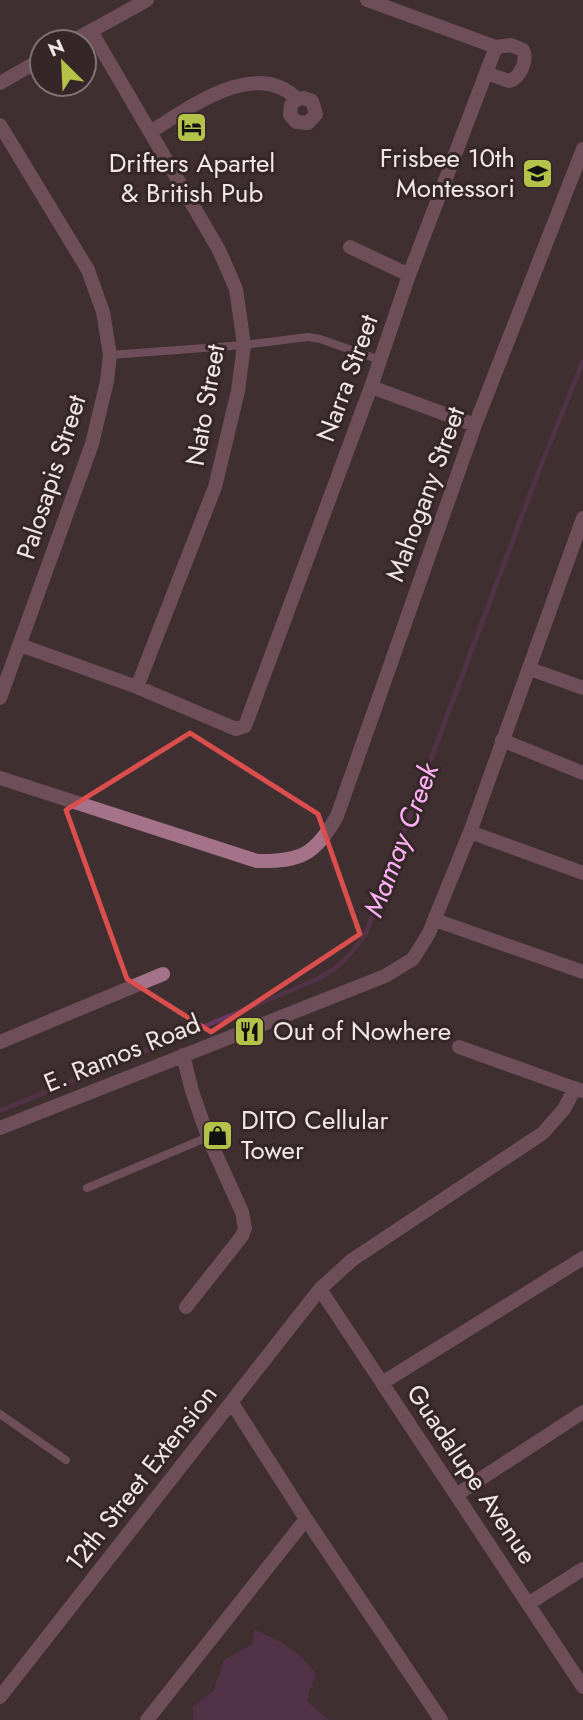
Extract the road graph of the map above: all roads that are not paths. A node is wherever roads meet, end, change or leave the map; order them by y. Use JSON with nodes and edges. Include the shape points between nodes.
{"nodes":[{"id":1,"x":147,"y":0,"type":"edge"},
{"id":2,"x":368,"y":0,"type":"edge"},
{"id":3,"x":95,"y":28,"type":"edge"},
{"id":4,"x":98,"y":42,"type":"edge"},
{"id":5,"x":496,"y":47,"type":"junction"},
{"id":6,"x":28,"y":67,"type":"edge"},
{"id":7,"x":486,"y":74,"type":"junction"},
{"id":8,"x":0,"y":83,"type":"edge"},
{"id":9,"x":297,"y":99,"type":"dead end"},
{"id":10,"x":0,"y":124,"type":"edge"},
{"id":11,"x":150,"y":132,"type":"junction"},
{"id":12,"x":583,"y":149,"type":"edge"},
{"id":13,"x":350,"y":247,"type":"dead end"},
{"id":14,"x":409,"y":275,"type":"junction"},
{"id":15,"x":244,"y":345,"type":"junction"},
{"id":16,"x":110,"y":355,"type":"junction"},
{"id":17,"x":380,"y":360,"type":"junction"},
{"id":18,"x":371,"y":387,"type":"junction"},
{"id":19,"x":475,"y":425,"type":"junction"},
{"id":20,"x":583,"y":517,"type":"edge"},
{"id":21,"x":578,"y":545,"type":"edge"},
{"id":22,"x":20,"y":645,"type":"junction"},
{"id":23,"x":530,"y":669,"type":"junction"},
{"id":24,"x":137,"y":687,"type":"junction"},
{"id":25,"x":583,"y":688,"type":"edge"},
{"id":26,"x":0,"y":698,"type":"edge"},
{"id":27,"x":502,"y":740,"type":"junction"},
{"id":28,"x":583,"y":773,"type":"edge"},
{"id":29,"x":0,"y":778,"type":"edge"},
{"id":30,"x":470,"y":832,"type":"junction"},
{"id":31,"x":583,"y":873,"type":"edge"},
{"id":32,"x":435,"y":920,"type":"junction"},
{"id":33,"x":583,"y":972,"type":"edge"},
{"id":34,"x":163,"y":974,"type":"dead end"},
{"id":35,"x":0,"y":1042,"type":"edge"},
{"id":36,"x":459,"y":1046,"type":"dead end"},
{"id":37,"x":183,"y":1055,"type":"junction"},
{"id":38,"x":579,"y":1090,"type":"edge"},
{"id":39,"x":0,"y":1128,"type":"edge"},
{"id":40,"x":208,"y":1137,"type":"junction"},
{"id":41,"x":87,"y":1188,"type":"dead end"},
{"id":42,"x":583,"y":1258,"type":"edge"},
{"id":43,"x":320,"y":1289,"type":"junction"},
{"id":44,"x":186,"y":1307,"type":"dead end"},
{"id":45,"x":382,"y":1383,"type":"junction"},
{"id":46,"x":232,"y":1403,"type":"junction"},
{"id":47,"x":583,"y":1412,"type":"edge"},
{"id":48,"x":0,"y":1414,"type":"edge"},
{"id":49,"x":66,"y":1460,"type":"dead end"},
{"id":50,"x":456,"y":1495,"type":"junction"},
{"id":51,"x":306,"y":1519,"type":"junction"},
{"id":52,"x":583,"y":1569,"type":"edge"},
{"id":53,"x":528,"y":1604,"type":"junction"},
{"id":54,"x":583,"y":1687,"type":"edge"},
{"id":55,"x":0,"y":1697,"type":"edge"},
{"id":56,"x":147,"y":1720,"type":"edge"},
{"id":57,"x":441,"y":1720,"type":"edge"}],
"edges":[{"from":1,"to":3,"type":"street"},
{"from":2,"to":5,"type":"street"},
{"from":4,"to":11,"type":"street","name":"Nato Street"},
{"from":5,"to":7,"type":"street","name":"Narra Street"},
{"from":5,"to":7,"type":"street","via":[[511,45],[523,50],[520,73],[509,81]]},
{"from":6,"to":8,"type":"street"},
{"from":7,"to":14,"type":"street","name":"Narra Street"},
{"from":9,"to":11,"type":"street","via":[[276,86],[237,86]]},
{"from":10,"to":16,"type":"street","name":"Palosapis Street","via":[[88,270],[103,312]]},
{"from":11,"to":15,"type":"street","name":"Nato Street","via":[[219,250],[236,289]]},
{"from":12,"to":19,"type":"street","name":"Mahogany Street"},
{"from":13,"to":14,"type":"street"},
{"from":14,"to":17,"type":"street","name":"Narra Street"},
{"from":15,"to":16,"type":"lane"},
{"from":15,"to":17,"type":"lane","via":[[314,338]]},
{"from":15,"to":24,"type":"street","name":"Nato Street","via":[[234,413],[215,486]]},
{"from":16,"to":22,"type":"street","name":"Palosapis Street","via":[[92,444]]},
{"from":17,"to":18,"type":"street","name":"Narra Street"},
{"from":18,"to":19,"type":"street"},
{"from":18,"to":24,"type":"street","name":"Narra Street","via":[[245,726],[236,729]]},
{"from":19,"to":29,"type":"street","name":"Mahogany Street","via":[[337,816],[310,852],[279,861],[257,861]]},
{"from":20,"to":21,"type":"street","name":"E. Ramos Road"},
{"from":21,"to":23,"type":"street","name":"E. Ramos Road"},
{"from":22,"to":24,"type":"street"},
{"from":22,"to":26,"type":"street","name":"Palosapis Street"},
{"from":23,"to":25,"type":"street"},
{"from":23,"to":27,"type":"street","name":"E. Ramos Road"},
{"from":27,"to":28,"type":"street"},
{"from":27,"to":30,"type":"street","name":"E. Ramos Road"},
{"from":30,"to":31,"type":"street"},
{"from":30,"to":32,"type":"street","name":"E. Ramos Road"},
{"from":32,"to":33,"type":"street"},
{"from":32,"to":37,"type":"street","name":"E. Ramos Road","via":[[421,949],[397,970]]},
{"from":34,"to":35,"type":"street"},
{"from":36,"to":38,"type":"street"},
{"from":37,"to":39,"type":"street","name":"E. Ramos Road"},
{"from":37,"to":40,"type":"street"},
{"from":38,"to":43,"type":"street","name":"12th Street Extension","via":[[543,1133],[352,1259]]},
{"from":40,"to":41,"type":"lane"},
{"from":40,"to":44,"type":"street","via":[[245,1228]]},
{"from":42,"to":45,"type":"street"},
{"from":43,"to":45,"type":"street","name":"Guadalupe Avenue"},
{"from":43,"to":46,"type":"street","name":"12th Street Extension"},
{"from":45,"to":50,"type":"street","name":"Guadalupe Avenue"},
{"from":46,"to":51,"type":"street"},
{"from":46,"to":55,"type":"street","name":"12th Street Extension"},
{"from":47,"to":50,"type":"street"},
{"from":48,"to":49,"type":"lane"},
{"from":50,"to":53,"type":"street","name":"Guadalupe Avenue"},
{"from":51,"to":56,"type":"street"},
{"from":51,"to":57,"type":"street"},
{"from":52,"to":53,"type":"street"},
{"from":53,"to":54,"type":"street","name":"Guadalupe Avenue"}]}
